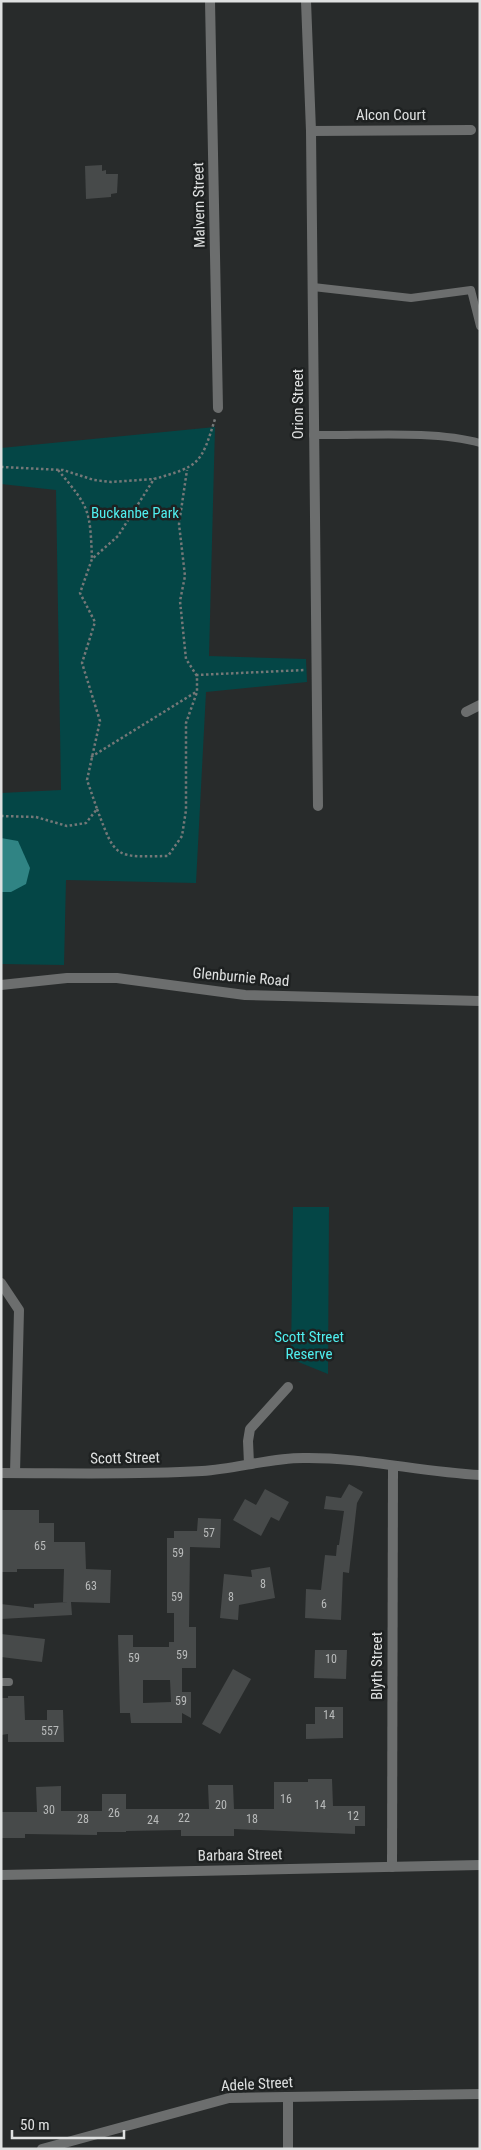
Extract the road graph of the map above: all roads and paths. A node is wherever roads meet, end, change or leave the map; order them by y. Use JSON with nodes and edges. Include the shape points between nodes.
{"nodes":[{"id":1,"x":210,"y":1,"type":"edge"},
{"id":2,"x":306,"y":1,"type":"edge"},
{"id":3,"x":471,"y":130,"type":"dead end"},
{"id":4,"x":311,"y":131,"type":"junction"},
{"id":5,"x":313,"y":287,"type":"junction"},
{"id":6,"x":480,"y":326,"type":"edge"},
{"id":7,"x":218,"y":408,"type":"joint"},
{"id":8,"x":313,"y":435,"type":"junction"},
{"id":9,"x":480,"y":443,"type":"edge"},
{"id":10,"x":1,"y":467,"type":"edge"},
{"id":11,"x":58,"y":470,"type":"junction"},
{"id":12,"x":187,"y":470,"type":"junction"},
{"id":13,"x":154,"y":479,"type":"junction"},
{"id":14,"x":92,"y":559,"type":"junction"},
{"id":15,"x":317,"y":669,"type":"junction"},
{"id":16,"x":196,"y":674,"type":"junction"},
{"id":17,"x":197,"y":692,"type":"junction"},
{"id":18,"x":480,"y":705,"type":"edge"},
{"id":19,"x":466,"y":712,"type":"dead end"},
{"id":20,"x":91,"y":757,"type":"junction"},
{"id":21,"x":318,"y":806,"type":"dead end"},
{"id":22,"x":97,"y":808,"type":"junction"},
{"id":23,"x":1,"y":816,"type":"edge"},
{"id":24,"x":1,"y":985,"type":"edge"},
{"id":25,"x":480,"y":1001,"type":"edge"},
{"id":26,"x":1,"y":1283,"type":"edge"},
{"id":27,"x":288,"y":1387,"type":"dead end"},
{"id":28,"x":249,"y":1464,"type":"junction"},
{"id":29,"x":393,"y":1466,"type":"junction"},
{"id":30,"x":1,"y":1473,"type":"edge"},
{"id":31,"x":15,"y":1473,"type":"junction"},
{"id":32,"x":480,"y":1474,"type":"edge"},
{"id":33,"x":480,"y":1866,"type":"edge"},
{"id":34,"x":392,"y":1867,"type":"junction"},
{"id":35,"x":1,"y":1874,"type":"edge"},
{"id":36,"x":480,"y":2094,"type":"edge"},
{"id":37,"x":288,"y":2097,"type":"junction"},
{"id":38,"x":42,"y":2149,"type":"edge"},
{"id":39,"x":288,"y":2149,"type":"edge"}],
"edges":[{"from":1,"to":7,"type":"street","name":"Malvern Street"},
{"from":2,"to":4,"type":"street","name":"Orion Street"},
{"from":3,"to":4,"type":"street","name":"Alcon Court"},
{"from":4,"to":5,"type":"street","name":"Orion Street"},
{"from":5,"to":6,"type":"lane","via":[[411,298],[471,290]]},
{"from":5,"to":8,"type":"street","name":"Orion Street"},
{"from":7,"to":12,"type":"path","via":[[206,448]]},
{"from":8,"to":9,"type":"lane","via":[[466,439]]},
{"from":8,"to":15,"type":"street","name":"Orion Street"},
{"from":10,"to":11,"type":"path"},
{"from":11,"to":13,"type":"path","via":[[111,482]]},
{"from":11,"to":14,"type":"path","via":[[82,499],[90,518]]},
{"from":12,"to":13,"type":"path"},
{"from":12,"to":16,"type":"path","via":[[179,524],[185,576],[180,601],[186,660]]},
{"from":13,"to":14,"type":"path","via":[[118,536]]},
{"from":14,"to":20,"type":"path","via":[[80,593],[95,622],[82,663],[100,721]]},
{"from":15,"to":16,"type":"path"},
{"from":15,"to":21,"type":"street","name":"Orion Street"},
{"from":16,"to":17,"type":"path"},
{"from":17,"to":20,"type":"path"},
{"from":17,"to":22,"type":"path","via":[[186,723],[186,810],[182,836],[168,856],[127,856],[106,836]]},
{"from":18,"to":19,"type":"street"},
{"from":20,"to":22,"type":"path","via":[[87,780]]},
{"from":22,"to":23,"type":"path","via":[[86,823],[67,826],[36,817]]},
{"from":24,"to":25,"type":"street","name":"Glenburnie Road","via":[[67,978],[116,978],[245,995]]},
{"from":26,"to":31,"type":"street","via":[[19,1310]]},
{"from":27,"to":28,"type":"street","via":[[250,1429]]},
{"from":28,"to":29,"type":"street","name":"Scott Street","via":[[301,1458],[347,1458]]},
{"from":28,"to":31,"type":"street","name":"Scott Street","via":[[204,1471],[133,1474]]},
{"from":29,"to":32,"type":"street","name":"Scott Street"},
{"from":29,"to":34,"type":"street","name":"Blyth Street"},
{"from":30,"to":31,"type":"street","name":"Scott Street"},
{"from":33,"to":34,"type":"street","name":"Barbara Street"},
{"from":34,"to":35,"type":"street","name":"Barbara Street"},
{"from":36,"to":37,"type":"street","name":"Adele Street"},
{"from":37,"to":38,"type":"street","name":"Adele Street","via":[[229,2098]]},
{"from":37,"to":39,"type":"street"}]}
